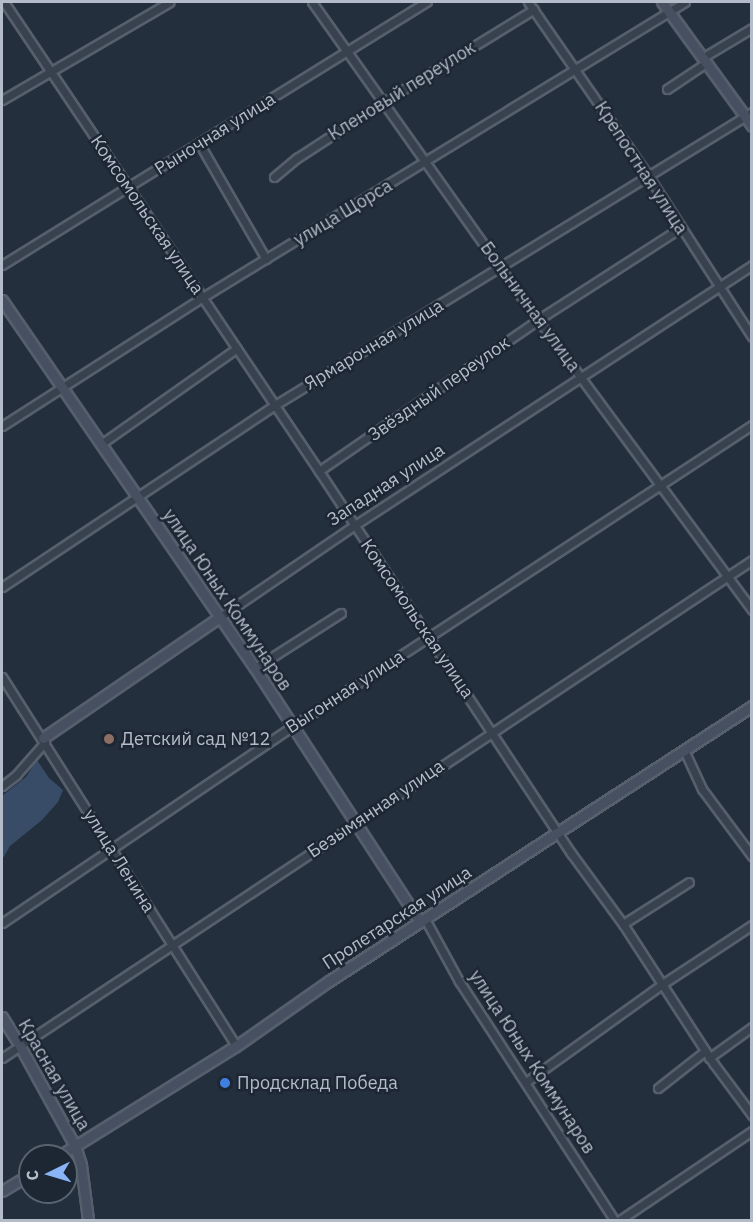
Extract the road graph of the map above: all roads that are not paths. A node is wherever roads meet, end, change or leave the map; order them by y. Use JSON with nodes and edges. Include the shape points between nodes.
{"nodes":[{"id":1,"x":4,"y":2,"type":"edge"},
{"id":2,"x":170,"y":2,"type":"edge"},
{"id":3,"x":312,"y":2,"type":"edge"},
{"id":4,"x":427,"y":2,"type":"edge"},
{"id":5,"x":528,"y":2,"type":"edge"},
{"id":6,"x":662,"y":2,"type":"edge"},
{"id":7,"x":685,"y":2,"type":"edge"},
{"id":8,"x":534,"y":9,"type":"junction"},
{"id":9,"x":669,"y":12,"type":"junction"},
{"id":10,"x":752,"y":28,"type":"edge"},
{"id":11,"x":348,"y":52,"type":"junction"},
{"id":12,"x":704,"y":61,"type":"junction"},
{"id":13,"x":574,"y":67,"type":"junction"},
{"id":14,"x":51,"y":73,"type":"junction"},
{"id":15,"x":667,"y":89,"type":"dead end"},
{"id":16,"x":2,"y":100,"type":"edge"},
{"id":17,"x":383,"y":102,"type":"junction"},
{"id":18,"x":748,"y":115,"type":"edge"},
{"id":19,"x":752,"y":126,"type":"edge"},
{"id":20,"x":199,"y":143,"type":"junction"},
{"id":21,"x":426,"y":163,"type":"junction"},
{"id":22,"x":274,"y":177,"type":"dead end"},
{"id":23,"x":649,"y":177,"type":"junction"},
{"id":24,"x":128,"y":187,"type":"junction"},
{"id":25,"x":680,"y":228,"type":"junction"},
{"id":26,"x":266,"y":260,"type":"junction"},
{"id":27,"x":2,"y":265,"type":"edge"},
{"id":28,"x":752,"y":265,"type":"edge"},
{"id":29,"x":500,"y":268,"type":"junction"},
{"id":30,"x":719,"y":287,"type":"junction"},
{"id":31,"x":203,"y":297,"type":"junction"},
{"id":32,"x":2,"y":300,"type":"edge"},
{"id":33,"x":539,"y":319,"type":"junction"},
{"id":34,"x":752,"y":337,"type":"edge"},
{"id":35,"x":237,"y":348,"type":"junction"},
{"id":36,"x":581,"y":377,"type":"junction"},
{"id":37,"x":63,"y":387,"type":"junction"},
{"id":38,"x":275,"y":405,"type":"junction"},
{"id":39,"x":752,"y":425,"type":"edge"},
{"id":40,"x":2,"y":426,"type":"edge"},
{"id":41,"x":101,"y":444,"type":"junction"},
{"id":42,"x":320,"y":471,"type":"junction"},
{"id":43,"x":661,"y":484,"type":"junction"},
{"id":44,"x":137,"y":497,"type":"junction"},
{"id":45,"x":355,"y":525,"type":"junction"},
{"id":46,"x":752,"y":560,"type":"edge"},
{"id":47,"x":727,"y":576,"type":"junction"},
{"id":48,"x":2,"y":587,"type":"edge"},
{"id":49,"x":752,"y":610,"type":"edge"},
{"id":50,"x":341,"y":613,"type":"dead end"},
{"id":51,"x":220,"y":617,"type":"junction"},
{"id":52,"x":429,"y":637,"type":"junction"},
{"id":53,"x":255,"y":668,"type":"junction"},
{"id":54,"x":2,"y":677,"type":"edge"},
{"id":55,"x":752,"y":706,"type":"edge"},
{"id":56,"x":293,"y":726,"type":"junction"},
{"id":57,"x":493,"y":732,"type":"junction"},
{"id":58,"x":44,"y":740,"type":"junction"},
{"id":59,"x":684,"y":750,"type":"junction"},
{"id":60,"x":2,"y":786,"type":"edge"},
{"id":61,"x":356,"y":822,"type":"junction"},
{"id":62,"x":559,"y":831,"type":"junction"},
{"id":63,"x":111,"y":850,"type":"junction"},
{"id":64,"x":752,"y":856,"type":"edge"},
{"id":65,"x":689,"y":882,"type":"dead end"},
{"id":66,"x":422,"y":920,"type":"junction"},
{"id":67,"x":2,"y":923,"type":"edge"},
{"id":68,"x":623,"y":924,"type":"junction"},
{"id":69,"x":752,"y":925,"type":"edge"},
{"id":70,"x":174,"y":946,"type":"junction"},
{"id":71,"x":661,"y":985,"type":"junction"},
{"id":72,"x":2,"y":1017,"type":"edge"},
{"id":73,"x":752,"y":1027,"type":"edge"},
{"id":74,"x":20,"y":1046,"type":"junction"},
{"id":75,"x":236,"y":1046,"type":"junction"},
{"id":76,"x":707,"y":1054,"type":"junction"},
{"id":77,"x":2,"y":1058,"type":"edge"},
{"id":78,"x":526,"y":1082,"type":"junction"},
{"id":79,"x":658,"y":1088,"type":"dead end"},
{"id":80,"x":752,"y":1116,"type":"edge"},
{"id":81,"x":752,"y":1131,"type":"edge"},
{"id":82,"x":74,"y":1144,"type":"edge"},
{"id":83,"x":78,"y":1144,"type":"edge"},
{"id":84,"x":78,"y":1156,"type":"edge"},
{"id":85,"x":18,"y":1181,"type":"edge"},
{"id":86,"x":2,"y":1191,"type":"edge"},
{"id":87,"x":88,"y":1221,"type":"edge"},
{"id":88,"x":614,"y":1221,"type":"edge"},
{"id":89,"x":620,"y":1221,"type":"edge"}],
"edges":[{"from":1,"to":14,"type":"street","name":"Комсомольская улица"},
{"from":2,"to":14,"type":"street"},
{"from":3,"to":11,"type":"street","name":"Больничная улица"},
{"from":4,"to":11,"type":"street","name":"Рыночная улица"},
{"from":5,"to":8,"type":"street","name":"Крепостная улица"},
{"from":6,"to":9,"type":"street"},
{"from":7,"to":9,"type":"street","name":"улица Щорса"},
{"from":8,"to":13,"type":"street","name":"Крепостная улица"},
{"from":8,"to":17,"type":"street","name":"Кленовый переулок"},
{"from":9,"to":12,"type":"street"},
{"from":9,"to":13,"type":"street","name":"улица Щорса"},
{"from":10,"to":12,"type":"street"},
{"from":11,"to":17,"type":"street","name":"Больничная улица"},
{"from":11,"to":20,"type":"street","name":"Рыночная улица"},
{"from":12,"to":15,"type":"street"},
{"from":12,"to":18,"type":"street"},
{"from":13,"to":21,"type":"street","name":"улица Щорса"},
{"from":13,"to":23,"type":"street","name":"Крепостная улица"},
{"from":14,"to":16,"type":"street"},
{"from":14,"to":24,"type":"street","name":"Комсомольская улица"},
{"from":17,"to":21,"type":"street","name":"Больничная улица"},
{"from":17,"to":22,"type":"street","name":"Кленовый переулок"},
{"from":18,"to":19,"type":"street"},
{"from":18,"to":23,"type":"street","name":"Ярмарочная улица"},
{"from":20,"to":24,"type":"street","name":"Рыночная улица"},
{"from":20,"to":26,"type":"street"},
{"from":21,"to":26,"type":"street","name":"улица Щорса"},
{"from":21,"to":29,"type":"street","name":"Больничная улица"},
{"from":23,"to":25,"type":"street","name":"Крепостная улица"},
{"from":23,"to":29,"type":"street","name":"Ярмарочная улица"},
{"from":24,"to":27,"type":"street","name":"Рыночная улица"},
{"from":24,"to":31,"type":"street","name":"Комсомольская улица"},
{"from":25,"to":30,"type":"street","name":"Крепостная улица"},
{"from":25,"to":33,"type":"street","name":"Звёздный переулок"},
{"from":26,"to":31,"type":"street","name":"улица Щорса"},
{"from":28,"to":30,"type":"street","name":"Западная улица"},
{"from":29,"to":33,"type":"street","name":"Больничная улица"},
{"from":29,"to":38,"type":"street","name":"Ярмарочная улица"},
{"from":30,"to":34,"type":"street","name":"Крепостная улица"},
{"from":30,"to":36,"type":"street","name":"Западная улица"},
{"from":31,"to":35,"type":"street","name":"Комсомольская улица"},
{"from":31,"to":37,"type":"street","name":"улица Щорса"},
{"from":32,"to":37,"type":"street","name":"улица Юных Коммунаров"},
{"from":33,"to":36,"type":"street","name":"Больничная улица"},
{"from":33,"to":42,"type":"street","name":"Звёздный переулок"},
{"from":35,"to":38,"type":"street","name":"Комсомольская улица"},
{"from":35,"to":41,"type":"street"},
{"from":36,"to":43,"type":"street","name":"Больничная улица"},
{"from":36,"to":45,"type":"street","name":"Западная улица"},
{"from":37,"to":40,"type":"street","name":"улица Щорса"},
{"from":37,"to":41,"type":"street","name":"улица Юных Коммунаров"},
{"from":38,"to":42,"type":"street","name":"Комсомольская улица"},
{"from":38,"to":44,"type":"street","name":"Ярмарочная улица"},
{"from":39,"to":43,"type":"street","name":"Выгонная улица"},
{"from":41,"to":44,"type":"street","name":"улица Юных Коммунаров"},
{"from":42,"to":45,"type":"street","name":"Комсомольская улица"},
{"from":43,"to":47,"type":"street","name":"Больничная улица"},
{"from":43,"to":52,"type":"street","name":"Выгонная улица"},
{"from":44,"to":48,"type":"street","name":"Ярмарочная улица"},
{"from":44,"to":51,"type":"street","name":"улица Юных Коммунаров"},
{"from":45,"to":51,"type":"street","name":"Западная улица"},
{"from":45,"to":52,"type":"street","name":"Комсомольская улица"},
{"from":46,"to":47,"type":"street","name":"Безымянная улица"},
{"from":47,"to":49,"type":"street","name":"Больничная улица"},
{"from":47,"to":57,"type":"street","name":"Безымянная улица"},
{"from":50,"to":53,"type":"street"},
{"from":51,"to":53,"type":"street","name":"улица Юных Коммунаров"},
{"from":51,"to":58,"type":"street","name":"Западная улица"},
{"from":52,"to":56,"type":"street","name":"Выгонная улица"},
{"from":52,"to":57,"type":"street","name":"Комсомольская улица"},
{"from":53,"to":56,"type":"street","name":"улица Юных Коммунаров"},
{"from":54,"to":58,"type":"street","name":"улица Ленина"},
{"from":55,"to":59,"type":"street","name":"Пролетарская улица"},
{"from":56,"to":61,"type":"street","name":"улица Юных Коммунаров"},
{"from":56,"to":63,"type":"street","name":"Выгонная улица"},
{"from":57,"to":61,"type":"street","name":"Безымянная улица"},
{"from":57,"to":62,"type":"street","name":"Комсомольская улица"},
{"from":58,"to":60,"type":"street"},
{"from":58,"to":63,"type":"street","name":"улица Ленина"},
{"from":59,"to":62,"type":"street","name":"Пролетарская улица"},
{"from":59,"to":64,"type":"street","via":[[702,789]]},
{"from":61,"to":66,"type":"street","name":"улица Юных Коммунаров"},
{"from":61,"to":70,"type":"street","name":"Безымянная улица"},
{"from":62,"to":66,"type":"street","name":"Пролетарская улица"},
{"from":62,"to":68,"type":"street","name":"Комсомольская улица"},
{"from":63,"to":67,"type":"street","name":"Выгонная улица"},
{"from":63,"to":70,"type":"street","name":"улица Ленина"},
{"from":65,"to":68,"type":"street"},
{"from":66,"to":75,"type":"street","name":"Пролетарская улица"},
{"from":66,"to":78,"type":"street","name":"улица Юных Коммунаров"},
{"from":68,"to":71,"type":"street","name":"Комсомольская улица"},
{"from":69,"to":71,"type":"street"},
{"from":70,"to":74,"type":"street","name":"Безымянная улица"},
{"from":70,"to":75,"type":"street","name":"улица Ленина"},
{"from":71,"to":76,"type":"street","name":"Комсомольская улица"},
{"from":71,"to":78,"type":"street"},
{"from":72,"to":74,"type":"street","name":"Красная улица"},
{"from":73,"to":76,"type":"street"},
{"from":74,"to":77,"type":"street","name":"Безымянная улица"},
{"from":74,"to":82,"type":"street","name":"Красная улица"},
{"from":75,"to":83,"type":"street","name":"Пролетарская улица"},
{"from":76,"to":79,"type":"street"},
{"from":76,"to":80,"type":"street","name":"Комсомольская улица"},
{"from":78,"to":88,"type":"street","name":"улица Юных Коммунаров"},
{"from":81,"to":89,"type":"street"},
{"from":84,"to":87,"type":"street","name":"Красная улица"},
{"from":85,"to":86,"type":"street"}]}
